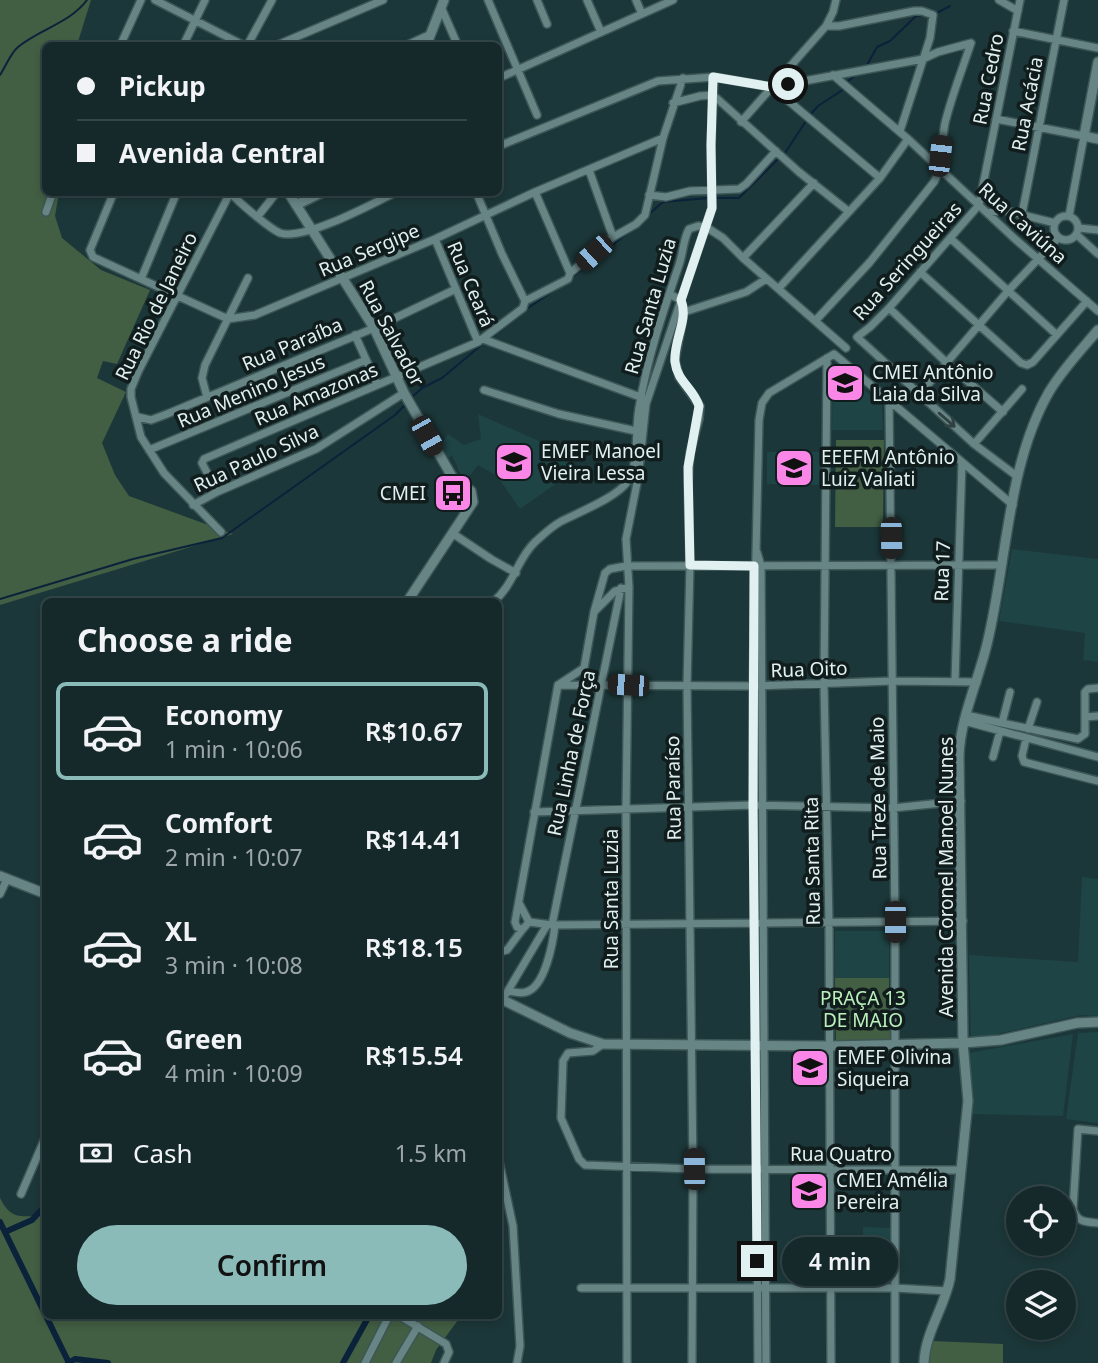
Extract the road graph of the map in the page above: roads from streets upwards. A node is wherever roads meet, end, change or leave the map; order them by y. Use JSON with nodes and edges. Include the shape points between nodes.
{"nodes":[{"id":1,"x":141,"y":0,"type":"edge"},
{"id":2,"x":155,"y":0,"type":"edge"},
{"id":3,"x":205,"y":0,"type":"edge"},
{"id":4,"x":272,"y":0,"type":"edge"},
{"id":5,"x":383,"y":0,"type":"edge"},
{"id":6,"x":488,"y":0,"type":"edge"},
{"id":7,"x":537,"y":0,"type":"edge"},
{"id":8,"x":587,"y":0,"type":"edge"},
{"id":9,"x":636,"y":0,"type":"edge"},
{"id":10,"x":673,"y":0,"type":"edge"},
{"id":11,"x":836,"y":0,"type":"edge"},
{"id":12,"x":999,"y":0,"type":"edge"},
{"id":13,"x":1020,"y":0,"type":"edge"},
{"id":14,"x":1064,"y":0,"type":"edge"},
{"id":15,"x":442,"y":4,"type":"edge"},
{"id":16,"x":1018,"y":11,"type":"junction"},
{"id":17,"x":642,"y":14,"type":"junction"},
{"id":18,"x":195,"y":21,"type":"junction"},
{"id":19,"x":547,"y":24,"type":"dead end"},
{"id":20,"x":826,"y":26,"type":"junction"},
{"id":21,"x":1013,"y":31,"type":"junction"},
{"id":22,"x":601,"y":32,"type":"junction"},
{"id":23,"x":429,"y":35,"type":"junction"},
{"id":24,"x":1056,"y":38,"type":"junction"},
{"id":25,"x":122,"y":42,"type":"edge"},
{"id":26,"x":185,"y":42,"type":"edge"},
{"id":27,"x":238,"y":42,"type":"edge"},
{"id":28,"x":248,"y":42,"type":"edge"},
{"id":29,"x":284,"y":42,"type":"edge"},
{"id":30,"x":414,"y":42,"type":"edge"},
{"id":31,"x":427,"y":42,"type":"edge"},
{"id":32,"x":456,"y":42,"type":"edge"},
{"id":33,"x":1098,"y":48,"type":"edge"},
{"id":34,"x":923,"y":59,"type":"junction"},
{"id":35,"x":1098,"y":62,"type":"edge"},
{"id":36,"x":519,"y":69,"type":"junction"},
{"id":37,"x":833,"y":75,"type":"junction"},
{"id":38,"x":502,"y":77,"type":"edge"},
{"id":39,"x":713,"y":77,"type":"junction"},
{"id":40,"x":683,"y":78,"type":"junction"},
{"id":41,"x":774,"y":84,"type":"junction"},
{"id":42,"x":712,"y":95,"type":"junction"},
{"id":43,"x":673,"y":103,"type":"junction"},
{"id":44,"x":537,"y":115,"type":"dead end"},
{"id":45,"x":996,"y":119,"type":"junction"},
{"id":46,"x":741,"y":122,"type":"junction"},
{"id":47,"x":1037,"y":127,"type":"junction"},
{"id":48,"x":900,"y":131,"type":"junction"},
{"id":49,"x":1084,"y":136,"type":"junction"},
{"id":50,"x":663,"y":138,"type":"junction"},
{"id":51,"x":908,"y":138,"type":"junction"},
{"id":52,"x":1098,"y":139,"type":"edge"},
{"id":53,"x":502,"y":145,"type":"edge"},
{"id":54,"x":776,"y":151,"type":"junction"},
{"id":55,"x":941,"y":169,"type":"junction"},
{"id":56,"x":589,"y":170,"type":"junction"},
{"id":57,"x":880,"y":178,"type":"junction"},
{"id":58,"x":814,"y":183,"type":"junction"},
{"id":59,"x":535,"y":192,"type":"junction"},
{"id":60,"x":649,"y":195,"type":"junction"},
{"id":61,"x":52,"y":196,"type":"edge"},
{"id":62,"x":112,"y":196,"type":"edge"},
{"id":63,"x":175,"y":196,"type":"edge"},
{"id":64,"x":228,"y":196,"type":"edge"},
{"id":65,"x":234,"y":196,"type":"edge"},
{"id":66,"x":274,"y":196,"type":"edge"},
{"id":67,"x":290,"y":196,"type":"edge"},
{"id":68,"x":315,"y":196,"type":"edge"},
{"id":69,"x":387,"y":196,"type":"edge"},
{"id":70,"x":478,"y":196,"type":"edge"},
{"id":71,"x":712,"y":196,"type":"junction"},
{"id":72,"x":666,"y":197,"type":"junction"},
{"id":73,"x":296,"y":205,"type":"junction"},
{"id":74,"x":979,"y":205,"type":"junction"},
{"id":75,"x":647,"y":210,"type":"junction"},
{"id":76,"x":848,"y":211,"type":"junction"},
{"id":77,"x":46,"y":212,"type":"dead end"},
{"id":78,"x":988,"y":213,"type":"junction"},
{"id":79,"x":1022,"y":214,"type":"junction"},
{"id":80,"x":485,"y":215,"type":"junction"},
{"id":81,"x":258,"y":216,"type":"junction"},
{"id":82,"x":1069,"y":216,"type":"junction"},
{"id":83,"x":1055,"y":223,"type":"junction"},
{"id":84,"x":706,"y":227,"type":"junction"},
{"id":85,"x":1098,"y":230,"type":"edge"},
{"id":86,"x":312,"y":231,"type":"junction"},
{"id":87,"x":1078,"y":232,"type":"junction"},
{"id":88,"x":613,"y":237,"type":"junction"},
{"id":89,"x":950,"y":238,"type":"junction"},
{"id":90,"x":1058,"y":238,"type":"junction"},
{"id":91,"x":435,"y":239,"type":"junction"},
{"id":92,"x":1098,"y":254,"type":"edge"},
{"id":93,"x":743,"y":258,"type":"junction"},
{"id":94,"x":1039,"y":259,"type":"junction"},
{"id":95,"x":920,"y":272,"type":"junction"},
{"id":96,"x":570,"y":273,"type":"junction"},
{"id":97,"x":343,"y":277,"type":"junction"},
{"id":98,"x":248,"y":278,"type":"dead end"},
{"id":99,"x":141,"y":279,"type":"junction"},
{"id":100,"x":766,"y":279,"type":"junction"},
{"id":101,"x":779,"y":288,"type":"junction"},
{"id":102,"x":456,"y":289,"type":"junction"},
{"id":103,"x":1008,"y":291,"type":"junction"},
{"id":104,"x":669,"y":294,"type":"junction"},
{"id":105,"x":178,"y":295,"type":"junction"},
{"id":106,"x":681,"y":300,"type":"junction"},
{"id":107,"x":525,"y":301,"type":"junction"},
{"id":108,"x":1087,"y":301,"type":"junction"},
{"id":109,"x":889,"y":307,"type":"junction"},
{"id":110,"x":1098,"y":311,"type":"edge"},
{"id":111,"x":684,"y":312,"type":"junction"},
{"id":112,"x":228,"y":319,"type":"junction"},
{"id":113,"x":816,"y":320,"type":"junction"},
{"id":114,"x":980,"y":325,"type":"junction"},
{"id":115,"x":374,"y":328,"type":"junction"},
{"id":116,"x":1098,"y":330,"type":"edge"},
{"id":117,"x":355,"y":335,"type":"junction"},
{"id":118,"x":1057,"y":335,"type":"junction"},
{"id":119,"x":483,"y":341,"type":"junction"},
{"id":120,"x":846,"y":348,"type":"dead end"},
{"id":121,"x":831,"y":356,"type":"junction"},
{"id":122,"x":366,"y":360,"type":"junction"},
{"id":123,"x":948,"y":363,"type":"junction"},
{"id":124,"x":397,"y":376,"type":"junction"},
{"id":125,"x":377,"y":384,"type":"junction"},
{"id":126,"x":1022,"y":389,"type":"dead end"},
{"id":127,"x":484,"y":390,"type":"dead end"},
{"id":128,"x":404,"y":393,"type":"junction"},
{"id":129,"x":919,"y":396,"type":"junction"},
{"id":130,"x":207,"y":397,"type":"junction"},
{"id":131,"x":644,"y":398,"type":"junction"},
{"id":132,"x":889,"y":400,"type":"junction"},
{"id":133,"x":1003,"y":412,"type":"junction"},
{"id":134,"x":138,"y":417,"type":"junction"},
{"id":135,"x":638,"y":434,"type":"junction"},
{"id":136,"x":974,"y":444,"type":"junction"},
{"id":137,"x":149,"y":450,"type":"junction"},
{"id":138,"x":962,"y":462,"type":"junction"},
{"id":139,"x":1017,"y":477,"type":"junction"},
{"id":140,"x":217,"y":492,"type":"junction"},
{"id":141,"x":192,"y":505,"type":"junction"},
{"id":142,"x":1013,"y":505,"type":"junction"},
{"id":143,"x":221,"y":532,"type":"dead end"},
{"id":144,"x":452,"y":533,"type":"junction"},
{"id":145,"x":690,"y":565,"type":"junction"},
{"id":146,"x":825,"y":565,"type":"junction"},
{"id":147,"x":958,"y":565,"type":"junction"},
{"id":148,"x":1002,"y":565,"type":"junction"},
{"id":149,"x":626,"y":566,"type":"junction"},
{"id":150,"x":758,"y":566,"type":"junction"},
{"id":151,"x":892,"y":566,"type":"junction"},
{"id":152,"x":516,"y":573,"type":"junction"},
{"id":153,"x":625,"y":587,"type":"junction"},
{"id":154,"x":410,"y":598,"type":"edge"},
{"id":155,"x":498,"y":598,"type":"edge"},
{"id":156,"x":594,"y":612,"type":"junction"},
{"id":157,"x":892,"y":681,"type":"junction"},
{"id":158,"x":955,"y":681,"type":"junction"},
{"id":159,"x":977,"y":682,"type":"junction"},
{"id":160,"x":601,"y":684,"type":"junction"},
{"id":161,"x":558,"y":685,"type":"junction"},
{"id":162,"x":628,"y":685,"type":"junction"},
{"id":163,"x":687,"y":685,"type":"junction"},
{"id":164,"x":824,"y":685,"type":"junction"},
{"id":165,"x":753,"y":686,"type":"junction"},
{"id":166,"x":762,"y":686,"type":"junction"},
{"id":167,"x":1098,"y":688,"type":"edge"},
{"id":168,"x":1010,"y":692,"type":"dead end"},
{"id":169,"x":1037,"y":702,"type":"dead end"},
{"id":170,"x":1098,"y":716,"type":"edge"},
{"id":171,"x":1085,"y":717,"type":"junction"},
{"id":172,"x":965,"y":718,"type":"junction"},
{"id":173,"x":1001,"y":727,"type":"junction"},
{"id":174,"x":1028,"y":729,"type":"junction"},
{"id":175,"x":1027,"y":739,"type":"junction"},
{"id":176,"x":993,"y":757,"type":"dead end"},
{"id":177,"x":1098,"y":757,"type":"edge"},
{"id":178,"x":1098,"y":781,"type":"edge"},
{"id":179,"x":961,"y":801,"type":"junction"},
{"id":180,"x":757,"y":805,"type":"junction"},
{"id":181,"x":827,"y":806,"type":"junction"},
{"id":182,"x":689,"y":808,"type":"junction"},
{"id":183,"x":893,"y":808,"type":"junction"},
{"id":184,"x":626,"y":810,"type":"junction"},
{"id":185,"x":574,"y":811,"type":"junction"},
{"id":186,"x":534,"y":812,"type":"junction"},
{"id":187,"x":3,"y":877,"type":"edge"},
{"id":188,"x":42,"y":892,"type":"edge"},
{"id":189,"x":0,"y":894,"type":"edge"},
{"id":190,"x":518,"y":902,"type":"junction"},
{"id":191,"x":530,"y":922,"type":"junction"},
{"id":192,"x":895,"y":922,"type":"junction"},
{"id":193,"x":963,"y":922,"type":"junction"},
{"id":194,"x":760,"y":923,"type":"junction"},
{"id":195,"x":829,"y":923,"type":"junction"},
{"id":196,"x":692,"y":924,"type":"junction"},
{"id":197,"x":551,"y":925,"type":"junction"},
{"id":198,"x":627,"y":925,"type":"junction"},
{"id":199,"x":522,"y":930,"type":"junction"},
{"id":200,"x":502,"y":951,"type":"edge"},
{"id":201,"x":503,"y":996,"type":"edge"},
{"id":202,"x":1098,"y":1022,"type":"edge"},
{"id":203,"x":963,"y":1043,"type":"junction"},
{"id":204,"x":603,"y":1044,"type":"junction"},
{"id":205,"x":691,"y":1044,"type":"junction"},
{"id":206,"x":627,"y":1045,"type":"junction"},
{"id":207,"x":895,"y":1045,"type":"junction"},
{"id":208,"x":760,"y":1046,"type":"junction"},
{"id":209,"x":830,"y":1046,"type":"junction"},
{"id":210,"x":1098,"y":1131,"type":"edge"},
{"id":211,"x":42,"y":1145,"type":"edge"},
{"id":212,"x":628,"y":1167,"type":"junction"},
{"id":213,"x":829,"y":1168,"type":"junction"},
{"id":214,"x":694,"y":1169,"type":"junction"},
{"id":215,"x":896,"y":1169,"type":"junction"},
{"id":216,"x":761,"y":1170,"type":"junction"},
{"id":217,"x":961,"y":1170,"type":"junction"},
{"id":218,"x":502,"y":1184,"type":"edge"},
{"id":219,"x":21,"y":1194,"type":"dead end"},
{"id":220,"x":1098,"y":1223,"type":"edge"},
{"id":221,"x":581,"y":1288,"type":"dead end"},
{"id":222,"x":626,"y":1288,"type":"junction"},
{"id":223,"x":692,"y":1288,"type":"junction"},
{"id":224,"x":762,"y":1288,"type":"junction"},
{"id":225,"x":831,"y":1288,"type":"junction"},
{"id":226,"x":895,"y":1288,"type":"junction"},
{"id":227,"x":947,"y":1291,"type":"junction"},
{"id":228,"x":387,"y":1319,"type":"edge"},
{"id":229,"x":405,"y":1319,"type":"edge"},
{"id":230,"x":418,"y":1326,"type":"junction"},
{"id":231,"x":365,"y":1363,"type":"edge"},
{"id":232,"x":396,"y":1363,"type":"edge"},
{"id":233,"x":444,"y":1363,"type":"edge"},
{"id":234,"x":517,"y":1363,"type":"edge"},
{"id":235,"x":627,"y":1363,"type":"edge"},
{"id":236,"x":692,"y":1363,"type":"edge"},
{"id":237,"x":758,"y":1363,"type":"edge"},
{"id":238,"x":766,"y":1363,"type":"edge"},
{"id":239,"x":831,"y":1363,"type":"edge"},
{"id":240,"x":895,"y":1363,"type":"edge"},
{"id":241,"x":924,"y":1363,"type":"edge"}],
"edges":[{"from":1,"to":25,"type":"street"},
{"from":2,"to":18,"type":"street"},
{"from":3,"to":18,"type":"street"},
{"from":4,"to":28,"type":"street"},
{"from":5,"to":29,"type":"street"},
{"from":6,"to":36,"type":"street"},
{"from":7,"to":19,"type":"street"},
{"from":8,"to":22,"type":"street"},
{"from":9,"to":17,"type":"street"},
{"from":10,"to":17,"type":"street"},
{"from":11,"to":20,"type":"street"},
{"from":12,"to":16,"type":"street"},
{"from":13,"to":16,"type":"street","name":"Rua Cedro"},
{"from":14,"to":24,"type":"street","name":"Rua Acácia"},
{"from":15,"to":23,"type":"street"},
{"from":15,"to":32,"type":"street"},
{"from":16,"to":21,"type":"street","name":"Rua Cedro"},
{"from":17,"to":22,"type":"street"},
{"from":18,"to":26,"type":"street"},
{"from":18,"to":27,"type":"street"},
{"from":20,"to":34,"type":"street","via":[[922,11],[933,15]]},
{"from":20,"to":41,"type":"street"},
{"from":21,"to":24,"type":"street"},
{"from":21,"to":45,"type":"street","name":"Rua Cedro"},
{"from":22,"to":36,"type":"street"},
{"from":23,"to":30,"type":"street"},
{"from":23,"to":31,"type":"street"},
{"from":24,"to":33,"type":"street"},
{"from":24,"to":47,"type":"street","name":"Rua Acácia"},
{"from":34,"to":37,"type":"street"},
{"from":34,"to":48,"type":"street"},
{"from":34,"to":55,"type":"street","via":[[971,43],[948,110]]},
{"from":35,"to":49,"type":"street"},
{"from":36,"to":38,"type":"street"},
{"from":36,"to":44,"type":"street"},
{"from":37,"to":41,"type":"street"},
{"from":37,"to":48,"type":"street","name":"Rua Caviúna"},
{"from":39,"to":40,"type":"street"},
{"from":39,"to":41,"type":"street"},
{"from":39,"to":42,"type":"street"},
{"from":40,"to":43,"type":"street"},
{"from":40,"to":53,"type":"street","via":[[658,81]]},
{"from":41,"to":46,"type":"street"},
{"from":41,"to":57,"type":"street"},
{"from":42,"to":43,"type":"street"},
{"from":42,"to":46,"type":"street"},
{"from":42,"to":71,"type":"street"},
{"from":43,"to":50,"type":"street"},
{"from":45,"to":47,"type":"street"},
{"from":45,"to":74,"type":"street","name":"Rua Cedro"},
{"from":46,"to":54,"type":"street"},
{"from":47,"to":49,"type":"street"},
{"from":47,"to":79,"type":"street","name":"Rua Acácia"},
{"from":48,"to":51,"type":"street","name":"Rua Caviúna"},
{"from":49,"to":52,"type":"street"},
{"from":49,"to":82,"type":"street"},
{"from":50,"to":56,"type":"street","name":"Rua Sergipe"},
{"from":50,"to":60,"type":"street"},
{"from":51,"to":55,"type":"street","name":"Rua Caviúna"},
{"from":51,"to":57,"type":"street"},
{"from":54,"to":58,"type":"street"},
{"from":54,"to":71,"type":"street","via":[[743,187]]},
{"from":55,"to":74,"type":"street","name":"Rua Caviúna"},
{"from":55,"to":113,"type":"street","via":[[901,225]]},
{"from":56,"to":59,"type":"street","name":"Rua Sergipe"},
{"from":56,"to":88,"type":"street"},
{"from":57,"to":76,"type":"street"},
{"from":58,"to":76,"type":"street"},
{"from":58,"to":93,"type":"street"},
{"from":59,"to":80,"type":"street","name":"Rua Sergipe"},
{"from":59,"to":96,"type":"street"},
{"from":60,"to":72,"type":"street"},
{"from":60,"to":75,"type":"street"},
{"from":61,"to":77,"type":"street"},
{"from":62,"to":99,"type":"street","via":[[90,250],[93,257]]},
{"from":63,"to":99,"type":"street"},
{"from":64,"to":105,"type":"street","name":"Rua Rio de Janeiro"},
{"from":65,"to":81,"type":"street"},
{"from":66,"to":81,"type":"street"},
{"from":67,"to":73,"type":"street","name":"Rua Salvador"},
{"from":68,"to":73,"type":"street"},
{"from":69,"to":86,"type":"street"},
{"from":70,"to":80,"type":"street"},
{"from":71,"to":72,"type":"street","via":[[690,191]]},
{"from":71,"to":84,"type":"street"},
{"from":72,"to":75,"type":"street","name":"Rua Amazonas"},
{"from":73,"to":86,"type":"street","name":"Rua Salvador"},
{"from":74,"to":78,"type":"street","name":"Rua Caviúna"},
{"from":74,"to":89,"type":"street","name":"Rua Seringueiras"},
{"from":75,"to":88,"type":"street","name":"Rua Amazonas","via":[[642,219]]},
{"from":76,"to":101,"type":"street"},
{"from":78,"to":79,"type":"street"},
{"from":78,"to":94,"type":"street","name":"Rua Caviúna"},
{"from":79,"to":83,"type":"street"},
{"from":80,"to":91,"type":"street","name":"Rua Sergipe"},
{"from":80,"to":107,"type":"street"},
{"from":81,"to":86,"type":"street","via":[[281,233]]},
{"from":82,"to":83,"type":"street"},
{"from":82,"to":87,"type":"street","via":[[1076,220]]},
{"from":83,"to":90,"type":"street"},
{"from":84,"to":93,"type":"street"},
{"from":84,"to":104,"type":"street","name":"Rua Santa Luzia","via":[[687,233]]},
{"from":84,"to":106,"type":"street"},
{"from":85,"to":87,"type":"street"},
{"from":86,"to":97,"type":"street","name":"Rua Salvador"},
{"from":87,"to":90,"type":"street","via":[[1066,241]]},
{"from":87,"to":92,"type":"street"},
{"from":88,"to":96,"type":"street","name":"Rua Amazonas"},
{"from":89,"to":95,"type":"street","name":"Rua Seringueiras"},
{"from":89,"to":103,"type":"street"},
{"from":90,"to":94,"type":"street"},
{"from":91,"to":97,"type":"street","name":"Rua Sergipe"},
{"from":91,"to":102,"type":"street","name":"Rua Ceará"},
{"from":93,"to":100,"type":"street"},
{"from":94,"to":103,"type":"street"},
{"from":94,"to":108,"type":"street","name":"Rua Caviúna"},
{"from":95,"to":109,"type":"street","name":"Rua Seringueiras"},
{"from":95,"to":114,"type":"street"},
{"from":96,"to":107,"type":"street","name":"Rua Amazonas","via":[[568,279]]},
{"from":97,"to":112,"type":"street","name":"Rua Sergipe","via":[[255,315]]},
{"from":97,"to":115,"type":"street","name":"Rua Salvador"},
{"from":98,"to":112,"type":"street"},
{"from":99,"to":105,"type":"street"},
{"from":100,"to":101,"type":"street"},
{"from":100,"to":111,"type":"street","via":[[746,292]]},
{"from":101,"to":113,"type":"street"},
{"from":102,"to":115,"type":"street","name":"Rua Paraíba"},
{"from":102,"to":119,"type":"street","name":"Rua Ceará"},
{"from":103,"to":114,"type":"street"},
{"from":103,"to":118,"type":"street"},
{"from":104,"to":106,"type":"street"},
{"from":104,"to":131,"type":"street","name":"Rua Santa Luzia"},
{"from":105,"to":112,"type":"street"},
{"from":105,"to":134,"type":"street","name":"Rua Rio de Janeiro","via":[[131,389]]},
{"from":106,"to":111,"type":"street","name":"Rua Paraíso"},
{"from":106,"to":131,"type":"street"},
{"from":107,"to":119,"type":"street","name":"Rua Amazonas","via":[[523,308]]},
{"from":108,"to":110,"type":"street","name":"Rua Caviúna"},
{"from":108,"to":118,"type":"street"},
{"from":109,"to":123,"type":"street"},
{"from":109,"to":129,"type":"street","name":"Rua Seringueiras","via":[[857,337]]},
{"from":111,"to":145,"type":"street","name":"Rua Paraíso","via":[[675,360],[679,377],[699,406],[688,467]]},
{"from":112,"to":130,"type":"street","via":[[202,372]]},
{"from":113,"to":120,"type":"street"},
{"from":114,"to":118,"type":"street","via":[[1027,365]]},
{"from":114,"to":123,"type":"street"},
{"from":115,"to":117,"type":"street","name":"Rua Paraíba"},
{"from":115,"to":124,"type":"street","name":"Rua Salvador"},
{"from":116,"to":139,"type":"street","name":"Avenida Coronel Manoel Nunes","via":[[1048,393],[1027,438]]},
{"from":117,"to":122,"type":"street"},
{"from":117,"to":130,"type":"street","name":"Rua Paraíba"},
{"from":119,"to":124,"type":"street","name":"Rua Amazonas"},
{"from":119,"to":131,"type":"street"},
{"from":121,"to":132,"type":"street"},
{"from":121,"to":146,"type":"street","name":"Rua Santa Rita"},
{"from":121,"to":150,"type":"street","via":[[769,393],[762,403]]},
{"from":122,"to":125,"type":"street"},
{"from":122,"to":137,"type":"street","name":"Rua Menino Jesus"},
{"from":123,"to":129,"type":"street"},
{"from":123,"to":133,"type":"street"},
{"from":124,"to":125,"type":"street","name":"Rua Amazonas"},
{"from":124,"to":128,"type":"street","name":"Rua Salvador"},
{"from":125,"to":140,"type":"street","name":"Rua Amazonas","via":[[204,458],[202,463]]},
{"from":126,"to":133,"type":"street"},
{"from":127,"to":135,"type":"street"},
{"from":128,"to":140,"type":"street","name":"Rua Paulo Silva","via":[[316,449]]},
{"from":128,"to":144,"type":"street","name":"Rua Salvador","via":[[453,479],[474,498]]},
{"from":129,"to":136,"type":"street","one_way":true},
{"from":130,"to":134,"type":"street","name":"Rua Paraíba","via":[[150,420]]},
{"from":131,"to":135,"type":"street"},
{"from":132,"to":138,"type":"street"},
{"from":132,"to":151,"type":"street","name":"Rua Treze de Maio"},
{"from":133,"to":136,"type":"street"},
{"from":134,"to":137,"type":"street","name":"Rua Rio de Janeiro"},
{"from":135,"to":149,"type":"street","name":"Rua Santa Luzia","via":[[638,478],[626,539]]},
{"from":135,"to":152,"type":"street","via":[[628,481],[548,531],[527,551]]},
{"from":136,"to":139,"type":"street"},
{"from":137,"to":141,"type":"street","name":"Rua Rio de Janeiro"},
{"from":138,"to":142,"type":"street"},
{"from":138,"to":147,"type":"street","name":"Rua 17"},
{"from":139,"to":142,"type":"street","name":"Avenida Coronel Manoel Nunes"},
{"from":140,"to":141,"type":"street","name":"Rua Paulo Silva"},
{"from":141,"to":143,"type":"street","name":"Rua Rio de Janeiro"},
{"from":142,"to":148,"type":"street","name":"Avenida Coronel Manoel Nunes"},
{"from":144,"to":152,"type":"street"},
{"from":144,"to":154,"type":"street","name":"Rua Salvador"},
{"from":145,"to":149,"type":"street"},
{"from":145,"to":150,"type":"street"},
{"from":145,"to":163,"type":"street","name":"Rua Paraíso"},
{"from":146,"to":150,"type":"street"},
{"from":146,"to":151,"type":"street"},
{"from":146,"to":164,"type":"street","name":"Rua Santa Rita"},
{"from":147,"to":148,"type":"street"},
{"from":147,"to":151,"type":"street"},
{"from":147,"to":158,"type":"street","name":"Rua 17"},
{"from":148,"to":159,"type":"street","name":"Avenida Coronel Manoel Nunes"},
{"from":149,"to":153,"type":"street","name":"Rua Santa Luzia"},
{"from":149,"to":156,"type":"street","via":[[605,573]]},
{"from":150,"to":165,"type":"street"},
{"from":150,"to":166,"type":"street"},
{"from":151,"to":157,"type":"street","name":"Rua Treze de Maio"},
{"from":152,"to":155,"type":"street"},
{"from":153,"to":156,"type":"street"},
{"from":153,"to":160,"type":"street","name":"Rua Linha de Força"},
{"from":153,"to":162,"type":"street","name":"Rua Santa Luzia"},
{"from":156,"to":161,"type":"street","via":[[585,665]]},
{"from":157,"to":158,"type":"street","name":"Rua Oito"},
{"from":157,"to":164,"type":"street","name":"Rua Oito"},
{"from":157,"to":183,"type":"street","name":"Rua Treze de Maio"},
{"from":158,"to":159,"type":"street","name":"Rua Oito"},
{"from":159,"to":172,"type":"street","name":"Avenida Coronel Manoel Nunes"},
{"from":160,"to":161,"type":"street","name":"Rua Oito"},
{"from":160,"to":162,"type":"street","name":"Rua Oito"},
{"from":160,"to":185,"type":"street","name":"Rua Linha de Força"},
{"from":161,"to":186,"type":"street"},
{"from":162,"to":163,"type":"street","name":"Rua Oito"},
{"from":162,"to":184,"type":"street","name":"Rua Santa Luzia"},
{"from":163,"to":165,"type":"street","name":"Rua Oito"},
{"from":163,"to":182,"type":"street","name":"Rua Paraíso"},
{"from":164,"to":166,"type":"street","name":"Rua Oito"},
{"from":164,"to":181,"type":"street","name":"Rua Santa Rita"},
{"from":165,"to":166,"type":"street","name":"Rua Oito"},
{"from":165,"to":180,"type":"street"},
{"from":166,"to":180,"type":"street"},
{"from":167,"to":171,"type":"street","via":[[1085,692]]},
{"from":168,"to":173,"type":"street"},
{"from":169,"to":174,"type":"street"},
{"from":170,"to":171,"type":"street"},
{"from":171,"to":174,"type":"street","via":[[1085,734],[1078,739]]},
{"from":172,"to":173,"type":"street"},
{"from":172,"to":179,"type":"street","name":"Avenida Coronel Manoel Nunes","via":[[960,747]]},
{"from":173,"to":174,"type":"street"},
{"from":173,"to":175,"type":"street"},
{"from":173,"to":176,"type":"street"},
{"from":175,"to":177,"type":"street"},
{"from":175,"to":178,"type":"street","via":[[1024,762]]},
{"from":179,"to":183,"type":"street"},
{"from":179,"to":193,"type":"street","name":"Avenida Coronel Manoel Nunes"},
{"from":180,"to":181,"type":"street"},
{"from":180,"to":182,"type":"street"},
{"from":180,"to":194,"type":"street"},
{"from":181,"to":183,"type":"street"},
{"from":181,"to":195,"type":"street","name":"Rua Santa Rita"},
{"from":182,"to":184,"type":"street"},
{"from":182,"to":196,"type":"street","name":"Rua Paraíso"},
{"from":183,"to":192,"type":"street","name":"Rua Treze de Maio"},
{"from":184,"to":185,"type":"street"},
{"from":184,"to":198,"type":"street","name":"Rua Santa Luzia"},
{"from":185,"to":186,"type":"street"},
{"from":185,"to":197,"type":"street","name":"Rua Linha de Força"},
{"from":186,"to":190,"type":"street"},
{"from":187,"to":188,"type":"street"},
{"from":187,"to":189,"type":"street"},
{"from":190,"to":191,"type":"street"},
{"from":190,"to":199,"type":"street","via":[[515,922]]},
{"from":191,"to":197,"type":"street"},
{"from":191,"to":199,"type":"street"},
{"from":192,"to":193,"type":"street"},
{"from":192,"to":195,"type":"street"},
{"from":192,"to":207,"type":"street","name":"Rua Treze de Maio"},
{"from":193,"to":203,"type":"street","name":"Avenida Coronel Manoel Nunes"},
{"from":194,"to":195,"type":"street"},
{"from":194,"to":196,"type":"street"},
{"from":194,"to":208,"type":"street"},
{"from":195,"to":209,"type":"street","name":"Rua Santa Rita"},
{"from":196,"to":198,"type":"street"},
{"from":196,"to":205,"type":"street","name":"Rua Paraíso"},
{"from":197,"to":198,"type":"street"},
{"from":197,"to":201,"type":"street","name":"Rua Linha de Força"},
{"from":197,"to":201,"type":"street","via":[[537,986]]},
{"from":198,"to":206,"type":"street","name":"Rua Santa Luzia"},
{"from":199,"to":200,"type":"street"},
{"from":201,"to":204,"type":"street","via":[[570,1033]]},
{"from":202,"to":203,"type":"street"},
{"from":203,"to":207,"type":"street"},
{"from":203,"to":217,"type":"street","name":"Avenida Coronel Manoel Nunes","via":[[968,1101]]},
{"from":204,"to":206,"type":"street"},
{"from":204,"to":212,"type":"street","name":"Rua Quatro","via":[[597,1050],[564,1058],[561,1118],[582,1162]]},
{"from":205,"to":206,"type":"street"},
{"from":205,"to":208,"type":"street"},
{"from":205,"to":214,"type":"street","name":"Rua Paraíso"},
{"from":206,"to":212,"type":"street","name":"Rua Santa Luzia"},
{"from":207,"to":209,"type":"street"},
{"from":207,"to":215,"type":"street","name":"Rua Treze de Maio"},
{"from":208,"to":209,"type":"street"},
{"from":208,"to":216,"type":"street"},
{"from":209,"to":213,"type":"street","name":"Rua Santa Rita"},
{"from":210,"to":220,"type":"street","via":[[1078,1129],[1073,1209],[1082,1221]]},
{"from":211,"to":219,"type":"street"},
{"from":212,"to":214,"type":"street","name":"Rua Quatro"},
{"from":212,"to":222,"type":"street","name":"Rua Santa Luzia"},
{"from":213,"to":215,"type":"street","name":"Rua Quatro"},
{"from":213,"to":216,"type":"street","name":"Rua Quatro"},
{"from":213,"to":225,"type":"street","name":"Rua Santa Rita"},
{"from":214,"to":216,"type":"street","name":"Rua Quatro"},
{"from":214,"to":223,"type":"street","name":"Rua Paraíso"},
{"from":215,"to":217,"type":"street","name":"Rua Quatro"},
{"from":215,"to":226,"type":"street","name":"Rua Treze de Maio"},
{"from":216,"to":224,"type":"street"},
{"from":217,"to":227,"type":"street","name":"Avenida Coronel Manoel Nunes"},
{"from":218,"to":234,"type":"street","via":[[513,1226]]},
{"from":221,"to":222,"type":"street"},
{"from":222,"to":223,"type":"street"},
{"from":222,"to":235,"type":"street","name":"Rua Santa Luzia"},
{"from":223,"to":224,"type":"street"},
{"from":223,"to":236,"type":"street","name":"Rua Paraíso"},
{"from":224,"to":225,"type":"street"},
{"from":224,"to":237,"type":"street"},
{"from":224,"to":238,"type":"street"},
{"from":225,"to":226,"type":"street"},
{"from":225,"to":239,"type":"street","name":"Rua Santa Rita"},
{"from":226,"to":227,"type":"street"},
{"from":226,"to":240,"type":"street","name":"Rua Treze de Maio"},
{"from":227,"to":241,"type":"street","name":"Avenida Coronel Manoel Nunes"},
{"from":228,"to":231,"type":"street"},
{"from":229,"to":230,"type":"street"},
{"from":230,"to":232,"type":"street"},
{"from":230,"to":233,"type":"street","via":[[446,1345],[449,1352]]}]}
